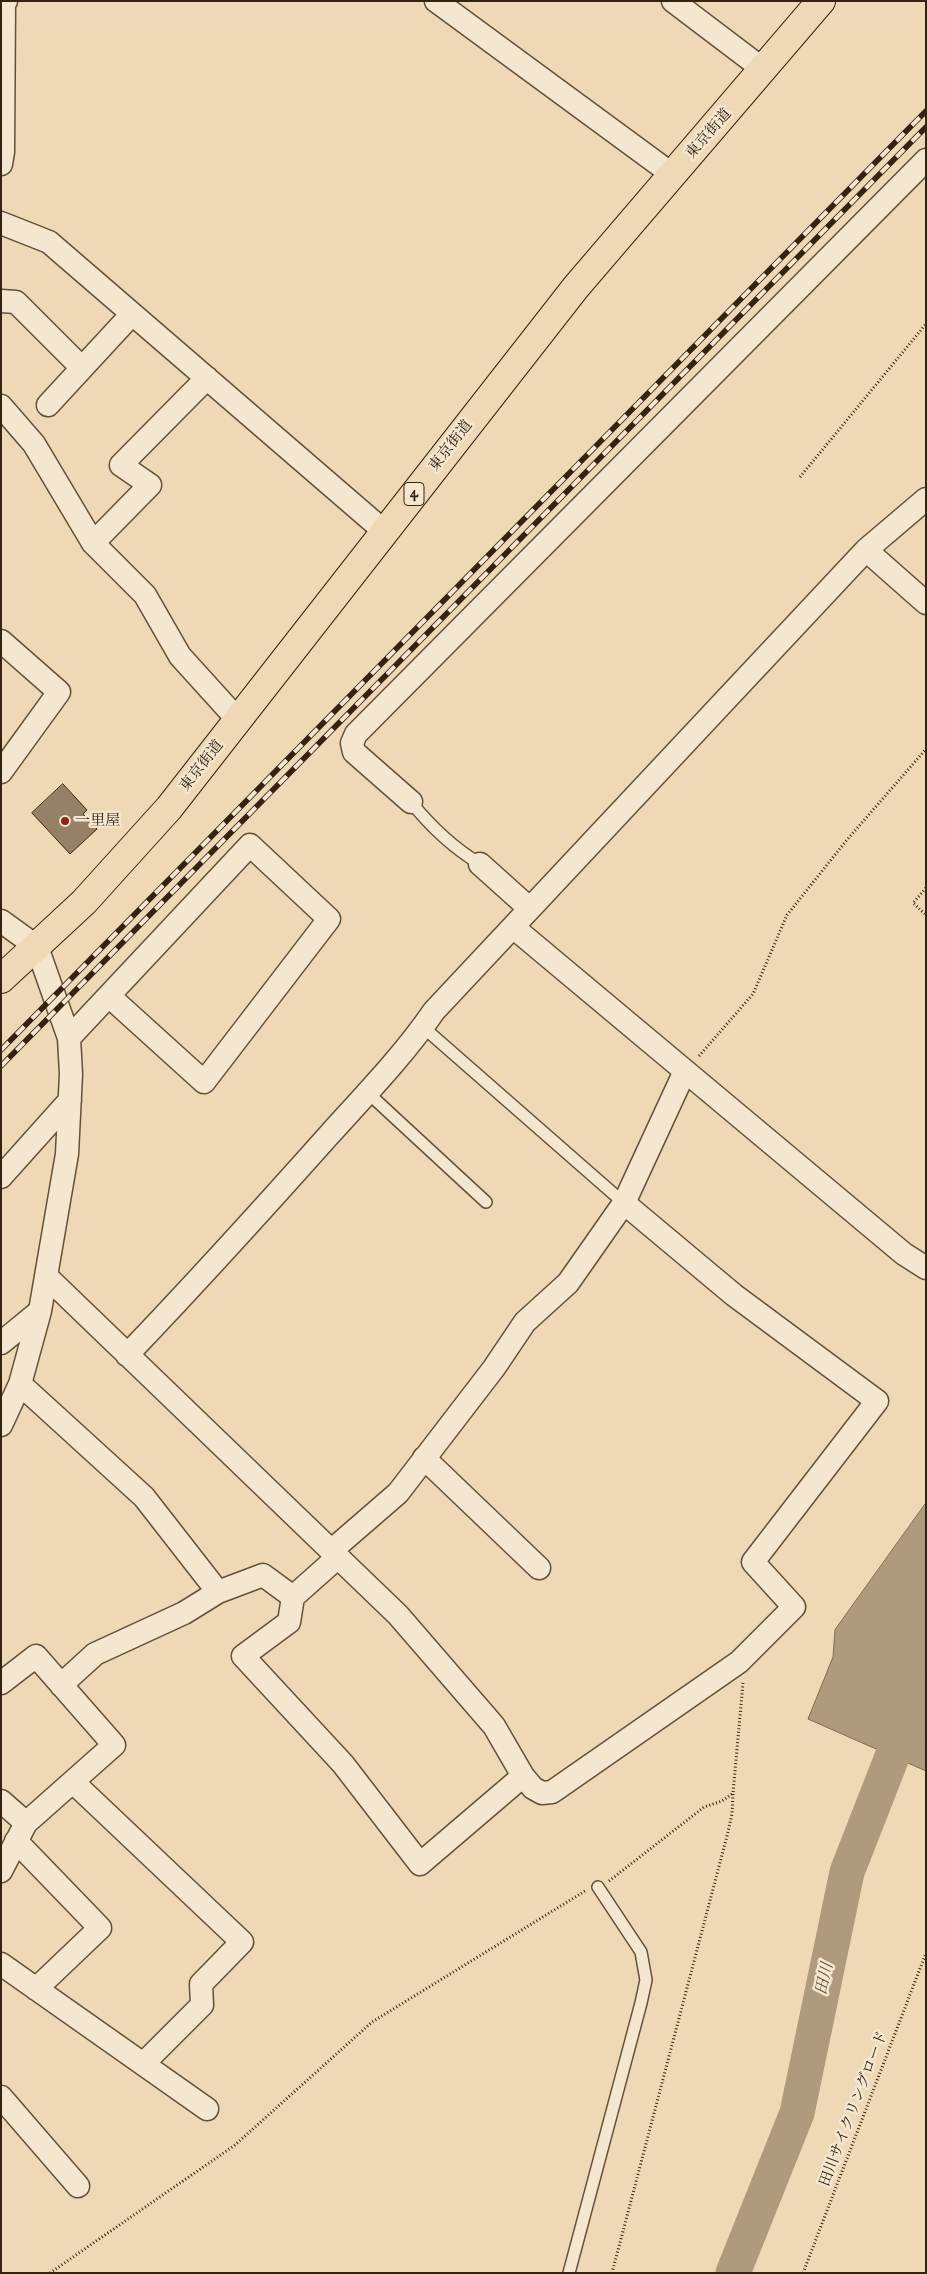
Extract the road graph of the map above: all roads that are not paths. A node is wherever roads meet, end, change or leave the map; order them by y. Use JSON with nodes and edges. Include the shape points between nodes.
{"nodes":[{"id":1,"x":6,"y":1,"type":"edge"},
{"id":2,"x":436,"y":1,"type":"edge"},
{"id":3,"x":673,"y":1,"type":"edge"},
{"id":4,"x":821,"y":1,"type":"edge"},
{"id":5,"x":764,"y":70,"type":"junction"},
{"id":6,"x":926,"y":160,"type":"edge"},
{"id":7,"x":1,"y":164,"type":"edge"},
{"id":8,"x":673,"y":175,"type":"junction"},
{"id":9,"x":1,"y":223,"type":"edge"},
{"id":10,"x":1,"y":301,"type":"edge"},
{"id":11,"x":132,"y":314,"type":"junction"},
{"id":12,"x":82,"y":368,"type":"junction"},
{"id":13,"x":207,"y":378,"type":"junction"},
{"id":14,"x":48,"y":405,"type":"dead end"},
{"id":15,"x":6,"y":417,"type":"edge"},
{"id":16,"x":926,"y":499,"type":"edge"},
{"id":17,"x":385,"y":532,"type":"junction"},
{"id":18,"x":94,"y":543,"type":"junction"},
{"id":19,"x":866,"y":550,"type":"junction"},
{"id":20,"x":926,"y":604,"type":"edge"},
{"id":21,"x":1,"y":641,"type":"edge"},
{"id":22,"x":238,"y":720,"type":"junction"},
{"id":23,"x":2,"y":769,"type":"edge"},
{"id":24,"x":411,"y":802,"type":"joint"},
{"id":25,"x":480,"y":864,"type":"joint"},
{"id":26,"x":529,"y":908,"type":"junction"},
{"id":27,"x":1,"y":921,"type":"edge"},
{"id":28,"x":513,"y":927,"type":"junction"},
{"id":29,"x":37,"y":947,"type":"junction"},
{"id":30,"x":1,"y":980,"type":"edge"},
{"id":31,"x":109,"y":996,"type":"junction"},
{"id":32,"x":424,"y":1027,"type":"junction"},
{"id":33,"x":69,"y":1038,"type":"junction"},
{"id":34,"x":686,"y":1071,"type":"junction"},
{"id":35,"x":367,"y":1092,"type":"junction"},
{"id":36,"x":70,"y":1100,"type":"junction"},
{"id":37,"x":1,"y":1177,"type":"edge"},
{"id":38,"x":486,"y":1202,"type":"dead end"},
{"id":39,"x":624,"y":1202,"type":"junction"},
{"id":40,"x":926,"y":1268,"type":"edge"},
{"id":41,"x":46,"y":1276,"type":"junction"},
{"id":42,"x":40,"y":1312,"type":"junction"},
{"id":43,"x":1,"y":1343,"type":"edge"},
{"id":44,"x":127,"y":1355,"type":"junction"},
{"id":45,"x":20,"y":1384,"type":"junction"},
{"id":46,"x":1,"y":1425,"type":"edge"},
{"id":47,"x":424,"y":1458,"type":"junction"},
{"id":48,"x":334,"y":1554,"type":"junction"},
{"id":49,"x":539,"y":1568,"type":"dead end"},
{"id":50,"x":218,"y":1592,"type":"junction"},
{"id":51,"x":293,"y":1597,"type":"junction"},
{"id":52,"x":1,"y":1683,"type":"edge"},
{"id":53,"x":60,"y":1685,"type":"junction"},
{"id":54,"x":523,"y":1776,"type":"junction"},
{"id":55,"x":72,"y":1782,"type":"junction"},
{"id":56,"x":1,"y":1801,"type":"edge"},
{"id":57,"x":21,"y":1832,"type":"junction"},
{"id":58,"x":1,"y":1871,"type":"edge"},
{"id":59,"x":598,"y":1887,"type":"road end"},
{"id":60,"x":1,"y":1964,"type":"edge"},
{"id":61,"x":36,"y":1989,"type":"junction"},
{"id":62,"x":143,"y":2064,"type":"junction"},
{"id":63,"x":3,"y":2102,"type":"edge"},
{"id":64,"x":207,"y":2109,"type":"dead end"},
{"id":65,"x":78,"y":2186,"type":"dead end"},
{"id":66,"x":569,"y":2273,"type":"edge"}],
"edges":[{"from":1,"to":7,"type":"street","via":[[4,152]]},
{"from":2,"to":8,"type":"street"},
{"from":3,"to":5,"type":"street"},
{"from":4,"to":5,"type":"highway","name":"東京街道","number":"4"},
{"from":5,"to":8,"type":"highway","name":"東京街道","number":"4"},
{"from":6,"to":24,"type":"street","via":[[356,734],[352,743],[354,752]]},
{"from":8,"to":17,"type":"highway","name":"東京街道","number":"4","via":[[576,288]]},
{"from":9,"to":11,"type":"street","via":[[49,242]]},
{"from":10,"to":12,"type":"street","via":[[16,302]]},
{"from":11,"to":12,"type":"street"},
{"from":11,"to":13,"type":"street"},
{"from":12,"to":14,"type":"street"},
{"from":13,"to":17,"type":"street"},
{"from":13,"to":18,"type":"street","via":[[121,465],[150,485]]},
{"from":15,"to":18,"type":"street","via":[[34,444]]},
{"from":16,"to":19,"type":"street"},
{"from":17,"to":22,"type":"highway","name":"東京街道","number":"4"},
{"from":18,"to":22,"type":"street","via":[[145,595],[180,656]]},
{"from":19,"to":20,"type":"street"},
{"from":19,"to":26,"type":"street"},
{"from":21,"to":23,"type":"street","via":[[59,692]]},
{"from":22,"to":29,"type":"highway","name":"東京街道","number":"4","via":[[169,808],[84,902]]},
{"from":24,"to":25,"type":"lane","via":[[430,826]]},
{"from":25,"to":26,"type":"street"},
{"from":26,"to":28,"type":"street"},
{"from":27,"to":29,"type":"street"},
{"from":28,"to":32,"type":"street","via":[[434,1011]]},
{"from":28,"to":34,"type":"street"},
{"from":29,"to":30,"type":"highway","name":"東京街道","number":"4"},
{"from":29,"to":33,"type":"street"},
{"from":31,"to":31,"type":"street","via":[[250,845],[329,919],[204,1082]]},
{"from":31,"to":33,"type":"street"},
{"from":32,"to":35,"type":"street"},
{"from":32,"to":39,"type":"lane"},
{"from":33,"to":36,"type":"street"},
{"from":34,"to":39,"type":"street"},
{"from":34,"to":40,"type":"street","via":[[904,1254]]},
{"from":35,"to":38,"type":"lane"},
{"from":35,"to":44,"type":"street","via":[[220,1258]]},
{"from":36,"to":37,"type":"street"},
{"from":36,"to":41,"type":"street","via":[[68,1154]]},
{"from":39,"to":47,"type":"street","via":[[568,1282],[525,1322],[494,1368]]},
{"from":39,"to":54,"type":"street","via":[[734,1296],[877,1401],[753,1562],[794,1607],[739,1662],[552,1792],[537,1791]]},
{"from":41,"to":42,"type":"street"},
{"from":41,"to":44,"type":"street"},
{"from":42,"to":43,"type":"street"},
{"from":42,"to":45,"type":"street"},
{"from":44,"to":48,"type":"street"},
{"from":45,"to":46,"type":"street"},
{"from":45,"to":50,"type":"street","via":[[144,1497]]},
{"from":47,"to":48,"type":"street","via":[[398,1493]]},
{"from":47,"to":49,"type":"street"},
{"from":48,"to":51,"type":"street"},
{"from":48,"to":54,"type":"street","via":[[398,1615],[494,1726]]},
{"from":50,"to":51,"type":"street","via":[[263,1575]]},
{"from":50,"to":53,"type":"street","via":[[184,1613],[95,1654]]},
{"from":51,"to":54,"type":"street","via":[[289,1622],[243,1656],[343,1764],[420,1864]]},
{"from":52,"to":53,"type":"street","via":[[36,1656]]},
{"from":53,"to":55,"type":"street","via":[[114,1745]]},
{"from":55,"to":57,"type":"street"},
{"from":55,"to":62,"type":"street","via":[[242,1942],[201,1984],[202,2005]]},
{"from":56,"to":57,"type":"street"},
{"from":57,"to":58,"type":"street"},
{"from":57,"to":61,"type":"street","via":[[100,1928]]},
{"from":59,"to":66,"type":"lane","via":[[640,1952],[646,1980]]},
{"from":60,"to":61,"type":"street"},
{"from":61,"to":62,"type":"street"},
{"from":62,"to":64,"type":"street"},
{"from":63,"to":65,"type":"street"}]}
